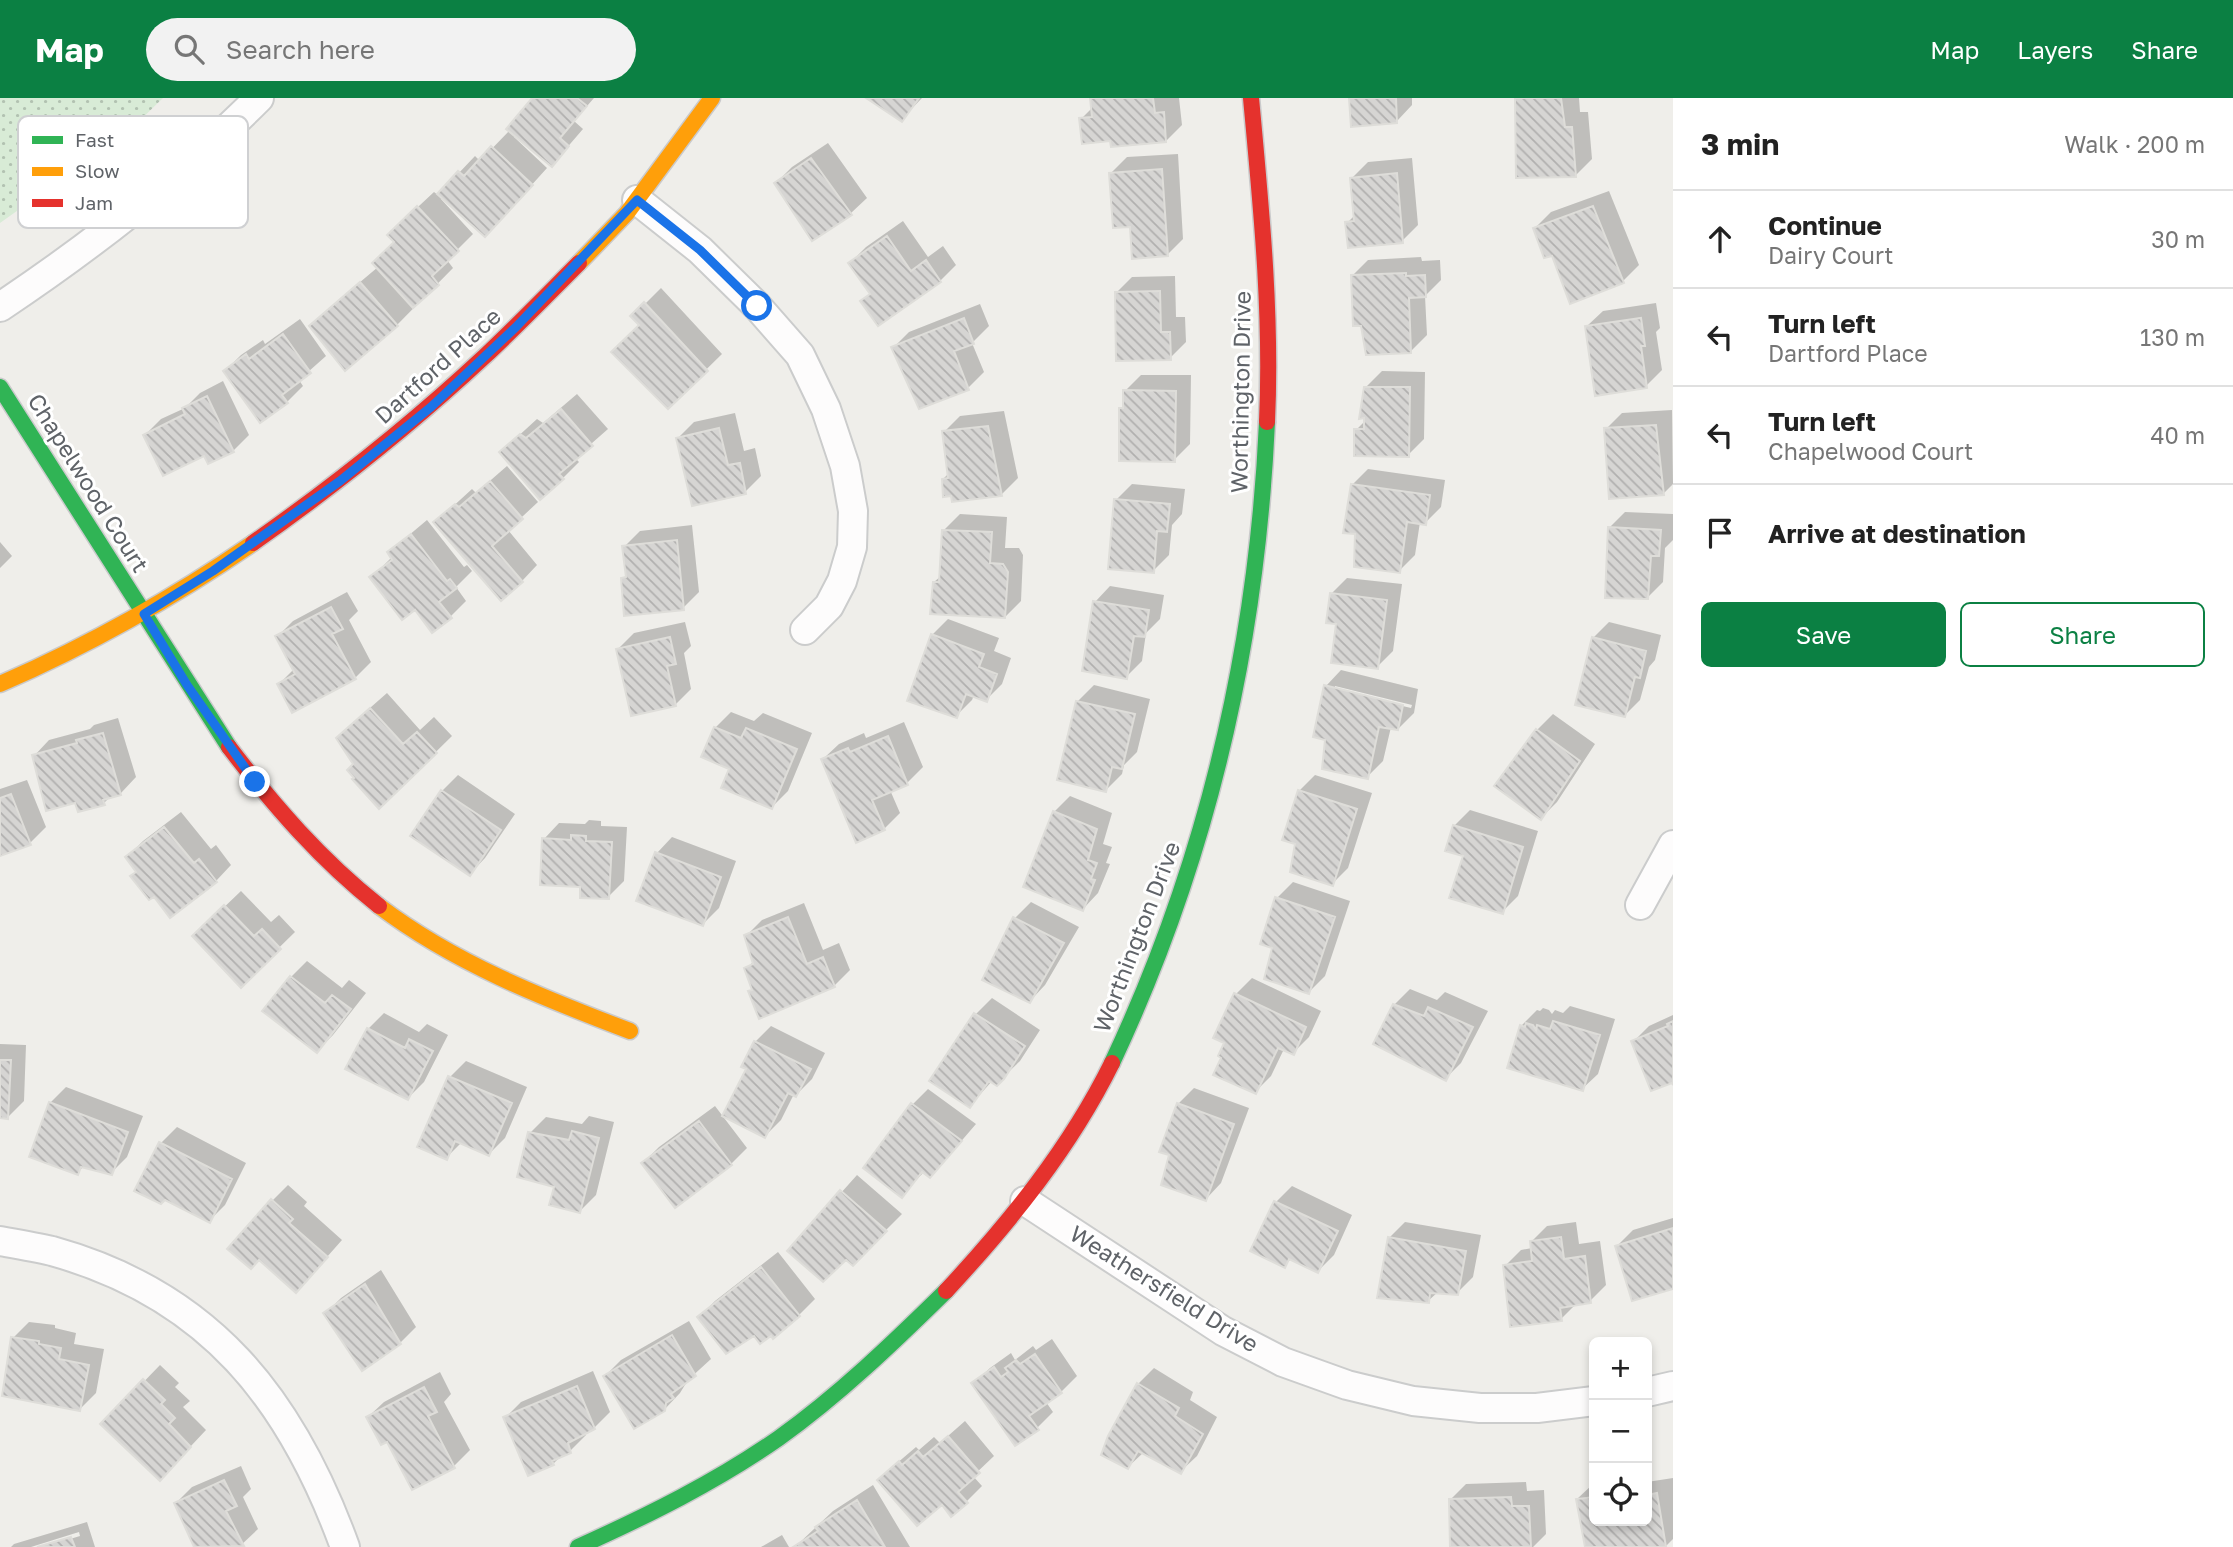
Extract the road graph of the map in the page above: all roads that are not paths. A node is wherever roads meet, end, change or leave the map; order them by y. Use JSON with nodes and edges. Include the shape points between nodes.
{"nodes":[{"id":1,"x":259,"y":98,"type":"edge"},
{"id":2,"x":712,"y":98,"type":"edge"},
{"id":3,"x":1251,"y":98,"type":"edge"},
{"id":4,"x":241,"y":116,"type":"edge"},
{"id":5,"x":637,"y":200,"type":"junction"},
{"id":6,"x":111,"y":228,"type":"edge"},
{"id":7,"x":0,"y":307,"type":"edge"},
{"id":8,"x":0,"y":387,"type":"edge"},
{"id":9,"x":144,"y":614,"type":"junction"},
{"id":10,"x":805,"y":630,"type":"dead end"},
{"id":11,"x":0,"y":684,"type":"edge"},
{"id":12,"x":1673,"y":845,"type":"edge"},
{"id":13,"x":1640,"y":905,"type":"dead end"},
{"id":14,"x":630,"y":1031,"type":"dead end"},
{"id":15,"x":1025,"y":1201,"type":"junction"},
{"id":16,"x":0,"y":1241,"type":"edge"},
{"id":17,"x":1673,"y":1386,"type":"edge"},
{"id":18,"x":1652,"y":1391,"type":"edge"},
{"id":19,"x":1589,"y":1402,"type":"edge"},
{"id":20,"x":345,"y":1547,"type":"edge"},
{"id":21,"x":578,"y":1547,"type":"edge"}],
"edges":[{"from":1,"to":4,"type":"street"},
{"from":2,"to":5,"type":"street","name":"Dartford Place"},
{"from":3,"to":15,"type":"street","name":"Worthington Drive","via":[[1266,268],[1268,393],[1252,592],[1237,690],[1212,796],[1150,979],[1105,1078]]},
{"from":5,"to":9,"type":"street","name":"Dartford Place","via":[[516,327],[431,407],[340,481]]},
{"from":5,"to":10,"type":"street","via":[[700,250],[757,306],[800,355],[826,409],[847,477],[853,511],[852,547],[829,606]]},
{"from":6,"to":7,"type":"street"},
{"from":8,"to":9,"type":"street","name":"Chapelwood Court"},
{"from":9,"to":11,"type":"street","name":"Dartford Place"},
{"from":9,"to":14,"type":"street","name":"Chapelwood Court","via":[[255,782],[290,825],[350,884],[406,926],[467,962]]},
{"from":12,"to":13,"type":"street"},
{"from":15,"to":19,"type":"street","name":"Weathersfield Drive","via":[[1223,1331],[1283,1362],[1347,1385],[1413,1401],[1480,1408]]},
{"from":15,"to":21,"type":"street","name":"Worthington Drive","via":[[970,1267],[831,1399],[706,1485]]},
{"from":16,"to":20,"type":"street","via":[[52,1251],[104,1269],[200,1324],[271,1398],[306,1455]]},
{"from":17,"to":18,"type":"street"}]}
